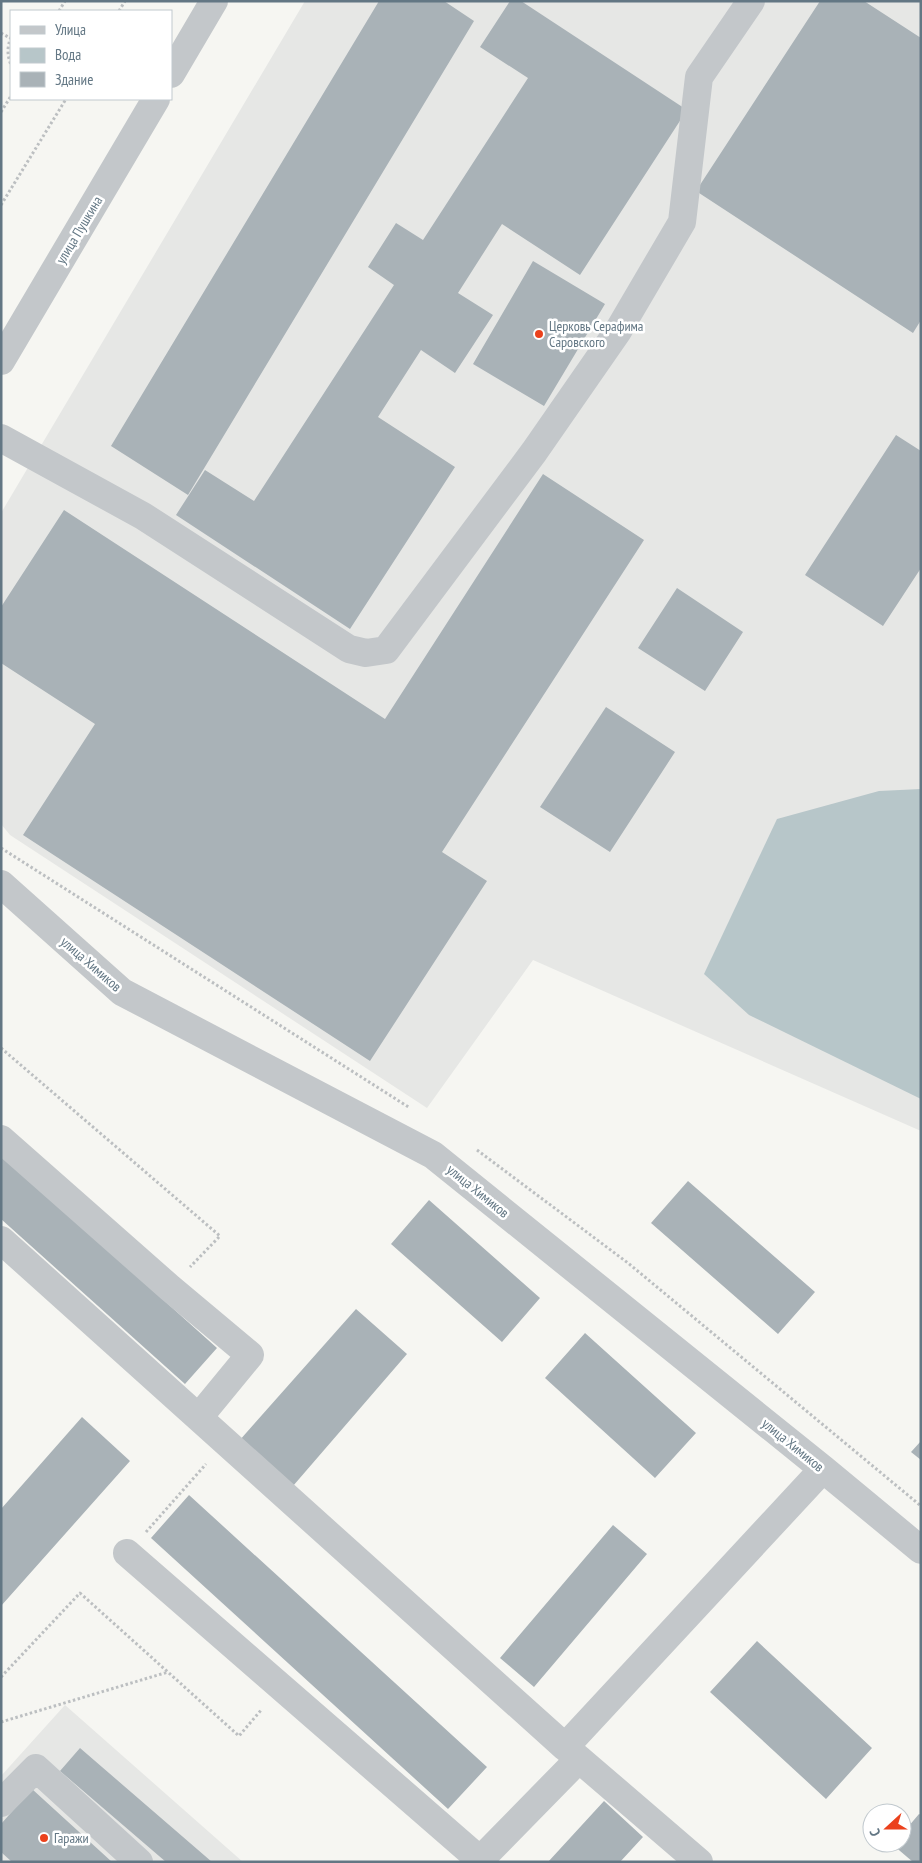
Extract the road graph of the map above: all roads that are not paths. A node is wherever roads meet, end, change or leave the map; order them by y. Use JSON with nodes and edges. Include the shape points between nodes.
{"nodes":[{"id":1,"x":214,"y":1,"type":"edge"},
{"id":2,"x":751,"y":1,"type":"edge"},
{"id":3,"x":172,"y":72,"type":"edge"},
{"id":4,"x":155,"y":100,"type":"edge"},
{"id":5,"x":1,"y":361,"type":"edge"},
{"id":6,"x":1,"y":438,"type":"edge"},
{"id":7,"x":1,"y":884,"type":"edge"},
{"id":8,"x":1,"y":1139,"type":"edge"},
{"id":9,"x":1,"y":1240,"type":"edge"},
{"id":10,"x":199,"y":1417,"type":"junction"},
{"id":11,"x":823,"y":1468,"type":"junction"},
{"id":12,"x":921,"y":1550,"type":"edge"},
{"id":13,"x":127,"y":1553,"type":"road end"},
{"id":14,"x":572,"y":1753,"type":"junction"},
{"id":15,"x":1,"y":1803,"type":"edge"},
{"id":16,"x":139,"y":1862,"type":"edge"},
{"id":17,"x":698,"y":1862,"type":"edge"}],
"edges":[{"from":1,"to":3,"type":"street"},
{"from":2,"to":6,"type":"street","via":[[699,77],[682,222],[618,330],[534,452],[386,650],[366,653],[349,649],[143,516]]},
{"from":4,"to":5,"type":"street","name":"улица Пушкина"},
{"from":7,"to":11,"type":"street","name":"улица Химиков","via":[[122,992],[432,1155]]},
{"from":8,"to":10,"type":"street","via":[[250,1355]]},
{"from":9,"to":10,"type":"street"},
{"from":10,"to":14,"type":"street"},
{"from":11,"to":12,"type":"street","name":"улица Химиков"},
{"from":11,"to":14,"type":"street"},
{"from":13,"to":14,"type":"street","via":[[480,1860]]},
{"from":14,"to":17,"type":"street"},
{"from":15,"to":16,"type":"street","via":[[36,1768]]}]}
